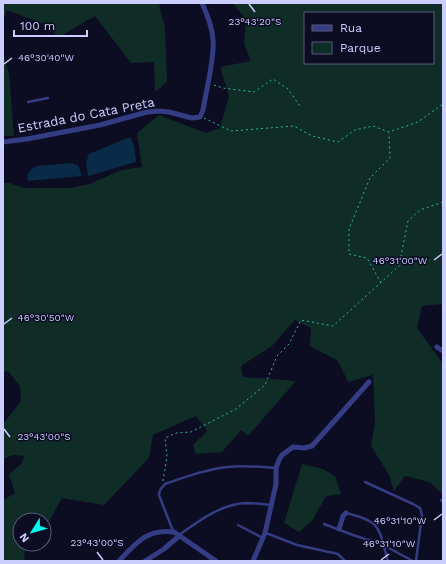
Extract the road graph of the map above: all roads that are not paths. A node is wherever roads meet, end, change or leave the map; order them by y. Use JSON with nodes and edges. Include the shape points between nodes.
{"nodes":[{"id":1,"x":202,"y":3,"type":"edge"},
{"id":2,"x":48,"y":98,"type":"dead end"},
{"id":3,"x":28,"y":102,"type":"dead end"},
{"id":4,"x":3,"y":142,"type":"edge"},
{"id":5,"x":437,"y":347,"type":"dead end"},
{"id":6,"x":443,"y":351,"type":"edge"},
{"id":7,"x":369,"y":382,"type":"dead end"},
{"id":8,"x":276,"y":468,"type":"junction"},
{"id":9,"x":366,"y":482,"type":"dead end"},
{"id":10,"x":271,"y":505,"type":"junction"},
{"id":11,"x":346,"y":513,"type":"joint"},
{"id":12,"x":324,"y":524,"type":"dead end"},
{"id":13,"x":238,"y":525,"type":"dead end"},
{"id":14,"x":339,"y":530,"type":"junction"},
{"id":15,"x":176,"y":534,"type":"junction"},
{"id":16,"x":264,"y":536,"type":"junction"},
{"id":17,"x":383,"y":544,"type":"junction"},
{"id":18,"x":119,"y":561,"type":"edge"},
{"id":19,"x":145,"y":561,"type":"edge"},
{"id":20,"x":216,"y":561,"type":"edge"},
{"id":21,"x":253,"y":561,"type":"edge"},
{"id":22,"x":345,"y":561,"type":"edge"},
{"id":23,"x":388,"y":561,"type":"edge"},
{"id":24,"x":413,"y":561,"type":"edge"},
{"id":25,"x":416,"y":561,"type":"edge"}],
"edges":[{"from":1,"to":4,"type":"street","name":"Estrada do Cata Preta","via":[[212,27],[214,40],[200,116],[192,118],[169,112],[147,112],[100,125]]},
{"from":2,"to":3,"type":"lane"},
{"from":5,"to":6,"type":"street"},
{"from":7,"to":8,"type":"street","via":[[312,446],[293,447],[282,455]]},
{"from":8,"to":10,"type":"street","via":[[276,484]]},
{"from":8,"to":15,"type":"lane","via":[[228,467],[182,478],[163,486],[160,495]]},
{"from":9,"to":25,"type":"lane","via":[[420,508],[422,516]]},
{"from":10,"to":15,"type":"lane","via":[[245,503],[228,507]]},
{"from":10,"to":16,"type":"street"},
{"from":11,"to":14,"type":"street"},
{"from":11,"to":17,"type":"lane","via":[[360,516],[374,524],[380,531]]},
{"from":12,"to":14,"type":"lane"},
{"from":13,"to":16,"type":"lane"},
{"from":14,"to":17,"type":"lane"},
{"from":15,"to":18,"type":"street","via":[[159,531],[151,533],[134,545]]},
{"from":15,"to":19,"type":"street","via":[[164,549]]},
{"from":15,"to":20,"type":"street"},
{"from":16,"to":21,"type":"street"},
{"from":16,"to":22,"type":"lane","via":[[338,554]]},
{"from":17,"to":23,"type":"lane"},
{"from":17,"to":24,"type":"lane"}]}
